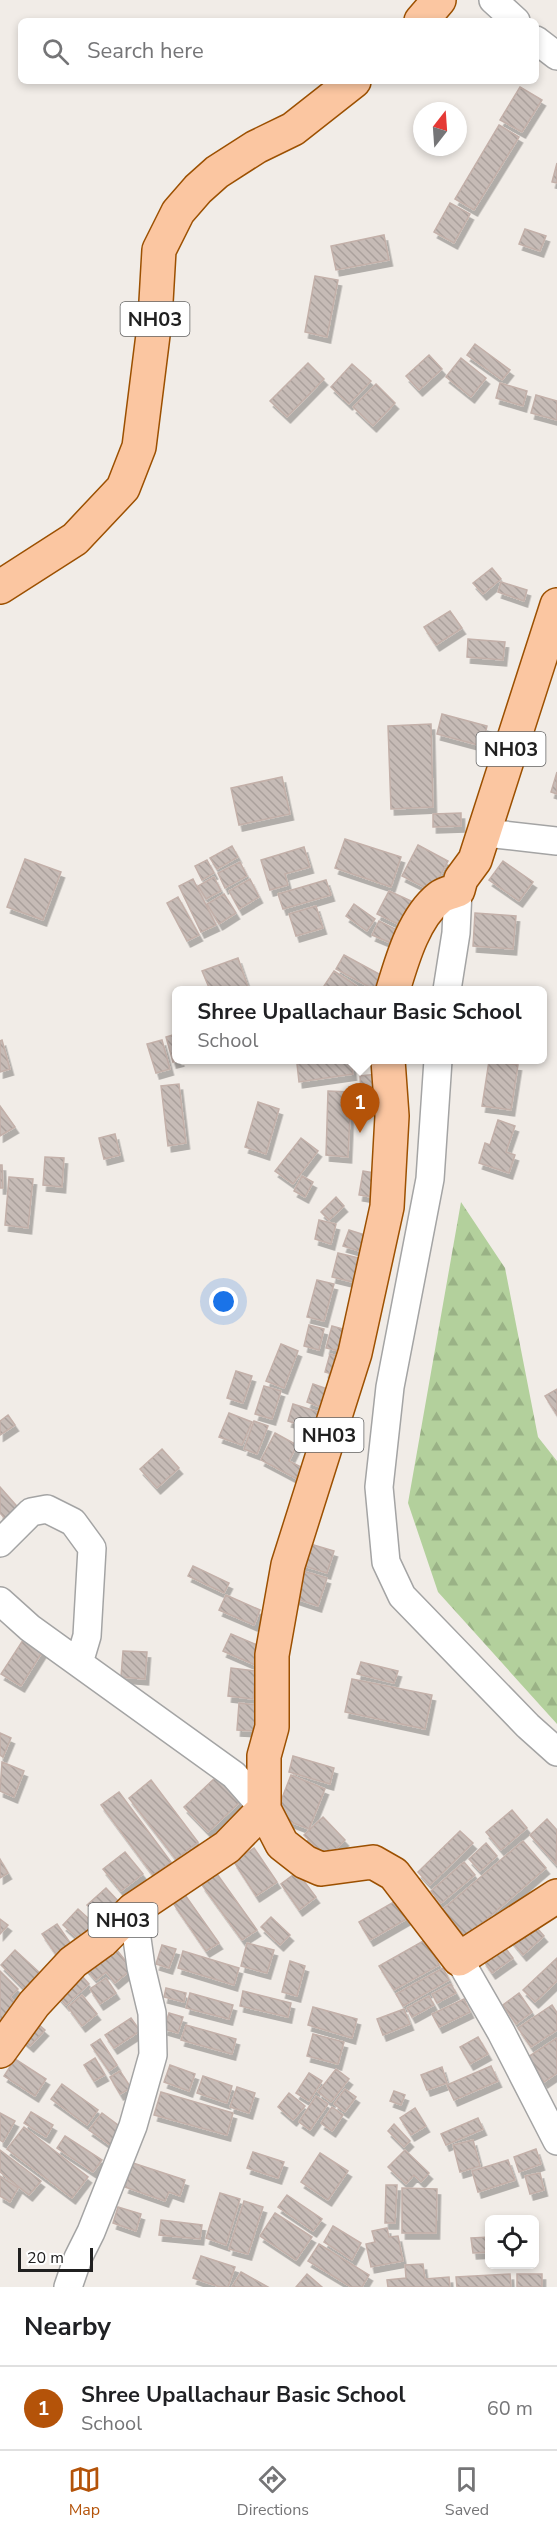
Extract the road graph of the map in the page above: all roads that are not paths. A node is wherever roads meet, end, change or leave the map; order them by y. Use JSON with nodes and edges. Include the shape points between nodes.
{"nodes":[{"id":1,"x":439,"y":0,"type":"edge"},
{"id":2,"x":494,"y":0,"type":"edge"},
{"id":3,"x":424,"y":18,"type":"edge"},
{"id":4,"x":513,"y":18,"type":"edge"},
{"id":5,"x":539,"y":42,"type":"edge"},
{"id":6,"x":557,"y":56,"type":"edge"},
{"id":7,"x":350,"y":84,"type":"edge"},
{"id":8,"x":0,"y":587,"type":"edge"},
{"id":9,"x":557,"y":605,"type":"edge"},
{"id":10,"x":486,"y":832,"type":"junction"},
{"id":11,"x":557,"y":841,"type":"edge"},
{"id":12,"x":458,"y":890,"type":"junction"},
{"id":13,"x":394,"y":986,"type":"edge"},
{"id":14,"x":448,"y":986,"type":"edge"},
{"id":15,"x":388,"y":1064,"type":"edge"},
{"id":16,"x":438,"y":1064,"type":"edge"},
{"id":17,"x":0,"y":1542,"type":"edge"},
{"id":18,"x":0,"y":1601,"type":"edge"},
{"id":19,"x":79,"y":1663,"type":"junction"},
{"id":20,"x":557,"y":1752,"type":"edge"},
{"id":21,"x":264,"y":1809,"type":"junction"},
{"id":22,"x":557,"y":1896,"type":"edge"},
{"id":23,"x":133,"y":1910,"type":"junction"},
{"id":24,"x":459,"y":1959,"type":"junction"},
{"id":25,"x":0,"y":2051,"type":"edge"},
{"id":26,"x":557,"y":2141,"type":"edge"},
{"id":27,"x":68,"y":2287,"type":"edge"}],
"edges":[{"from":1,"to":3,"type":"main road"},
{"from":2,"to":4,"type":"street"},
{"from":5,"to":6,"type":"street"},
{"from":7,"to":8,"type":"main road","number":"NH03","via":[[293,129],[217,172],[178,212],[159,250],[139,447],[123,488],[75,539]]},
{"from":9,"to":10,"type":"main road","number":"NH03"},
{"from":10,"to":11,"type":"street"},
{"from":10,"to":12,"type":"main road","number":"NH03"},
{"from":12,"to":13,"type":"main road","via":[[441,896],[423,916]]},
{"from":12,"to":14,"type":"street"},
{"from":15,"to":21,"type":"main road","number":"NH03","via":[[392,1116],[387,1206],[355,1353],[284,1584],[272,1654],[272,1718],[264,1756]]},
{"from":16,"to":20,"type":"street","via":[[430,1179],[390,1387],[379,1486],[386,1562],[402,1596]]},
{"from":17,"to":19,"type":"street","via":[[31,1512],[47,1509],[74,1522],[92,1548],[87,1636]]},
{"from":18,"to":19,"type":"street"},
{"from":19,"to":21,"type":"street","via":[[234,1775]]},
{"from":21,"to":23,"type":"main road","number":"NH03","via":[[228,1847]]},
{"from":21,"to":24,"type":"main road","via":[[282,1844],[305,1862],[321,1869],[373,1862],[394,1874]]},
{"from":22,"to":24,"type":"main road"},
{"from":23,"to":25,"type":"main road","number":"NH03","via":[[102,1941],[73,1962]]},
{"from":23,"to":27,"type":"street","via":[[152,2013],[153,2055],[133,2126]]},
{"from":24,"to":26,"type":"street"}]}
